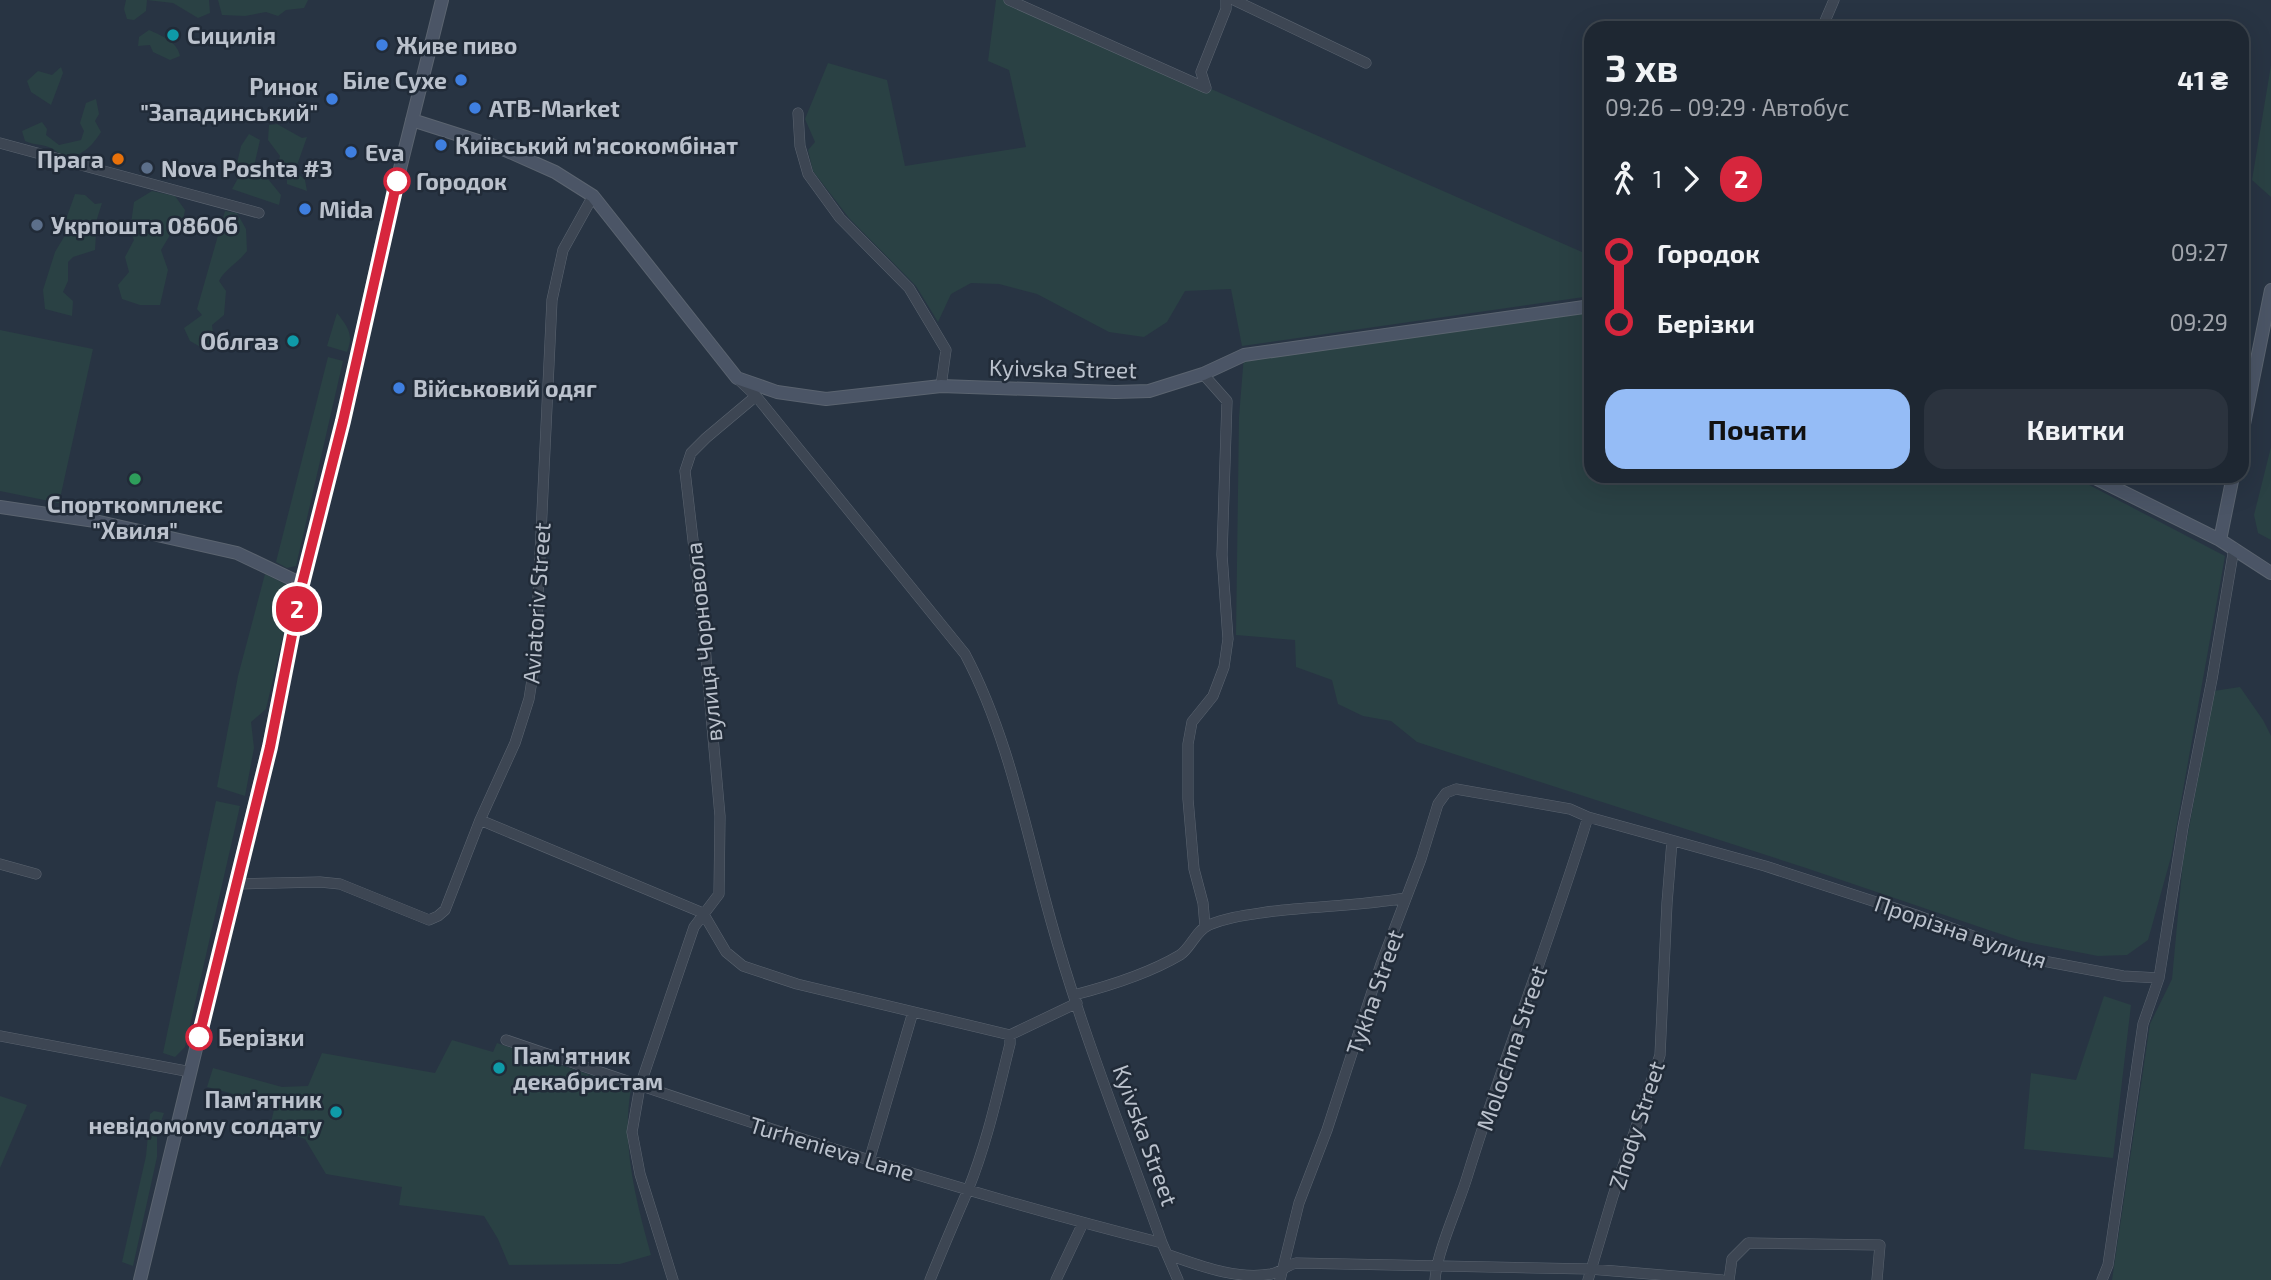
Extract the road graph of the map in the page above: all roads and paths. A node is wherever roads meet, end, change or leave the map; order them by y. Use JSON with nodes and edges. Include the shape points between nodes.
{"nodes":[{"id":1,"x":442,"y":0,"type":"edge"},
{"id":2,"x":1009,"y":0,"type":"edge"},
{"id":3,"x":1226,"y":0,"type":"edge"},
{"id":4,"x":1234,"y":0,"type":"edge"},
{"id":5,"x":1834,"y":0,"type":"edge"},
{"id":6,"x":1825,"y":21,"type":"edge"},
{"id":7,"x":1366,"y":63,"type":"dead end"},
{"id":8,"x":798,"y":113,"type":"dead end"},
{"id":9,"x":412,"y":120,"type":"junction"},
{"id":10,"x":0,"y":143,"type":"edge"},
{"id":11,"x":593,"y":196,"type":"junction"},
{"id":12,"x":259,"y":213,"type":"dead end"},
{"id":13,"x":2271,"y":290,"type":"edge"},
{"id":14,"x":1584,"y":307,"type":"edge"},
{"id":15,"x":1203,"y":374,"type":"junction"},
{"id":16,"x":737,"y":378,"type":"junction"},
{"id":17,"x":941,"y":386,"type":"junction"},
{"id":18,"x":756,"y":396,"type":"junction"},
{"id":19,"x":2249,"y":399,"type":"edge"},
{"id":20,"x":2105,"y":483,"type":"edge"},
{"id":21,"x":2232,"y":483,"type":"edge"},
{"id":22,"x":0,"y":507,"type":"edge"},
{"id":23,"x":2220,"y":540,"type":"junction"},
{"id":24,"x":2234,"y":548,"type":"junction"},
{"id":25,"x":2271,"y":573,"type":"edge"},
{"id":26,"x":302,"y":584,"type":"junction"},
{"id":27,"x":1588,"y":817,"type":"junction"},
{"id":28,"x":480,"y":820,"type":"junction"},
{"id":29,"x":1672,"y":842,"type":"junction"},
{"id":30,"x":0,"y":864,"type":"edge"},
{"id":31,"x":36,"y":874,"type":"dead end"},
{"id":32,"x":237,"y":884,"type":"junction"},
{"id":33,"x":1406,"y":898,"type":"junction"},
{"id":34,"x":703,"y":913,"type":"junction"},
{"id":35,"x":1205,"y":926,"type":"junction"},
{"id":36,"x":2158,"y":978,"type":"junction"},
{"id":37,"x":1075,"y":999,"type":"junction"},
{"id":38,"x":913,"y":1012,"type":"junction"},
{"id":39,"x":1010,"y":1035,"type":"junction"},
{"id":40,"x":0,"y":1036,"type":"edge"},
{"id":41,"x":506,"y":1040,"type":"dead end"},
{"id":42,"x":191,"y":1072,"type":"junction"},
{"id":43,"x":640,"y":1086,"type":"junction"},
{"id":44,"x":869,"y":1161,"type":"junction"},
{"id":45,"x":967,"y":1190,"type":"junction"},
{"id":46,"x":1083,"y":1223,"type":"junction"},
{"id":47,"x":1161,"y":1242,"type":"junction"},
{"id":48,"x":1169,"y":1255,"type":"junction"},
{"id":49,"x":1436,"y":1267,"type":"junction"},
{"id":50,"x":1590,"y":1269,"type":"junction"},
{"id":51,"x":1282,"y":1275,"type":"edge"},
{"id":52,"x":141,"y":1280,"type":"edge"},
{"id":53,"x":673,"y":1280,"type":"edge"},
{"id":54,"x":930,"y":1280,"type":"edge"},
{"id":55,"x":1056,"y":1280,"type":"edge"},
{"id":56,"x":1178,"y":1280,"type":"edge"},
{"id":57,"x":1435,"y":1280,"type":"edge"},
{"id":58,"x":1588,"y":1280,"type":"edge"},
{"id":59,"x":1722,"y":1280,"type":"edge"},
{"id":60,"x":1729,"y":1280,"type":"edge"},
{"id":61,"x":1877,"y":1280,"type":"edge"},
{"id":62,"x":2102,"y":1280,"type":"edge"}],
"edges":[{"from":1,"to":9,"type":"street"},
{"from":2,"to":3,"type":"street","via":[[1206,88],[1201,72]]},
{"from":4,"to":7,"type":"street"},
{"from":5,"to":6,"type":"street"},
{"from":8,"to":17,"type":"street","via":[[808,174],[840,218],[909,288],[946,350]]},
{"from":9,"to":11,"type":"street","name":"Kyivska Street","via":[[503,149],[555,172]]},
{"from":9,"to":26,"type":"street"},
{"from":10,"to":12,"type":"street"},
{"from":11,"to":16,"type":"street","name":"Kyivska Street"},
{"from":11,"to":28,"type":"street","name":"Aviatoriv Street","via":[[563,250],[552,300],[535,661],[529,699],[515,743]]},
{"from":13,"to":19,"type":"street"},
{"from":14,"to":15,"type":"street","name":"Kyivska Street","via":[[1244,355]]},
{"from":15,"to":17,"type":"street","name":"Kyivska Street","via":[[1149,391]]},
{"from":15,"to":35,"type":"street","via":[[1227,401],[1224,667],[1213,696],[1192,722],[1188,744],[1192,846]]},
{"from":16,"to":17,"type":"street","name":"Kyivska Street","via":[[777,393],[826,399]]},
{"from":16,"to":18,"type":"street","name":"Kyivska Street"},
{"from":18,"to":34,"type":"street","name":"вулиця Чорновола","via":[[691,453],[685,471],[720,816],[719,894]]},
{"from":18,"to":37,"type":"street","name":"Kyivska Street","via":[[965,654],[982,687],[1024,815]]},
{"from":20,"to":23,"type":"street"},
{"from":21,"to":23,"type":"street"},
{"from":22,"to":26,"type":"street","via":[[95,521],[237,553]]},
{"from":23,"to":24,"type":"street"},
{"from":24,"to":25,"type":"street"},
{"from":24,"to":36,"type":"street"},
{"from":26,"to":32,"type":"street"},
{"from":27,"to":29,"type":"street","name":"Прорізна вулиця"},
{"from":27,"to":33,"type":"street","name":"Прорізна вулиця","via":[[1570,809],[1456,789],[1446,793],[1438,804]]},
{"from":27,"to":49,"type":"street","name":"Molochna Street"},
{"from":28,"to":32,"type":"street","name":"Aviatoriv Street","via":[[445,910],[429,920],[340,884]]},
{"from":28,"to":34,"type":"street"},
{"from":29,"to":36,"type":"street","name":"Прорізна вулиця","via":[[1846,892],[2038,960]]},
{"from":29,"to":50,"type":"street","name":"Zhody Street","via":[[1660,1055]]},
{"from":30,"to":31,"type":"street"},
{"from":32,"to":42,"type":"street"},
{"from":33,"to":35,"type":"street","name":"Tykha Street","via":[[1288,910]]},
{"from":33,"to":51,"type":"street","name":"Tykha Street","via":[[1299,1203]]},
{"from":34,"to":38,"type":"street","via":[[726,952],[743,966]]},
{"from":34,"to":43,"type":"street","name":"вулиця Чорновола","via":[[694,927]]},
{"from":35,"to":37,"type":"street","via":[[1182,954]]},
{"from":36,"to":62,"type":"street","via":[[2143,1024],[2108,1265]]},
{"from":37,"to":39,"type":"street"},
{"from":37,"to":47,"type":"street","name":"Kyivska Street"},
{"from":38,"to":39,"type":"street"},
{"from":38,"to":44,"type":"street"},
{"from":39,"to":45,"type":"street","via":[[991,1118]]},
{"from":40,"to":42,"type":"street"},
{"from":41,"to":43,"type":"street","name":"Turhenieva Lane"},
{"from":42,"to":52,"type":"street"},
{"from":43,"to":44,"type":"street","name":"Turhenieva Lane"},
{"from":43,"to":53,"type":"street","name":"вулиця Чорновола","via":[[632,1132]]},
{"from":44,"to":45,"type":"street","name":"Turhenieva Lane"},
{"from":45,"to":46,"type":"street","name":"Turhenieva Lane"},
{"from":45,"to":54,"type":"street"},
{"from":46,"to":47,"type":"street","name":"Turhenieva Lane"},
{"from":46,"to":55,"type":"street"},
{"from":47,"to":48,"type":"street","name":"Kyivska Street"},
{"from":48,"to":51,"type":"street","via":[[1225,1273]]},
{"from":48,"to":56,"type":"street","name":"Kyivska Street"},
{"from":49,"to":50,"type":"street"},
{"from":49,"to":51,"type":"street","via":[[1296,1263]]},
{"from":49,"to":57,"type":"street","name":"Molochna Street"},
{"from":50,"to":58,"type":"street","name":"Zhody Street"},
{"from":50,"to":59,"type":"street"},
{"from":60,"to":61,"type":"street","via":[[1732,1259],[1748,1243],[1802,1242],[1880,1245]]}]}
